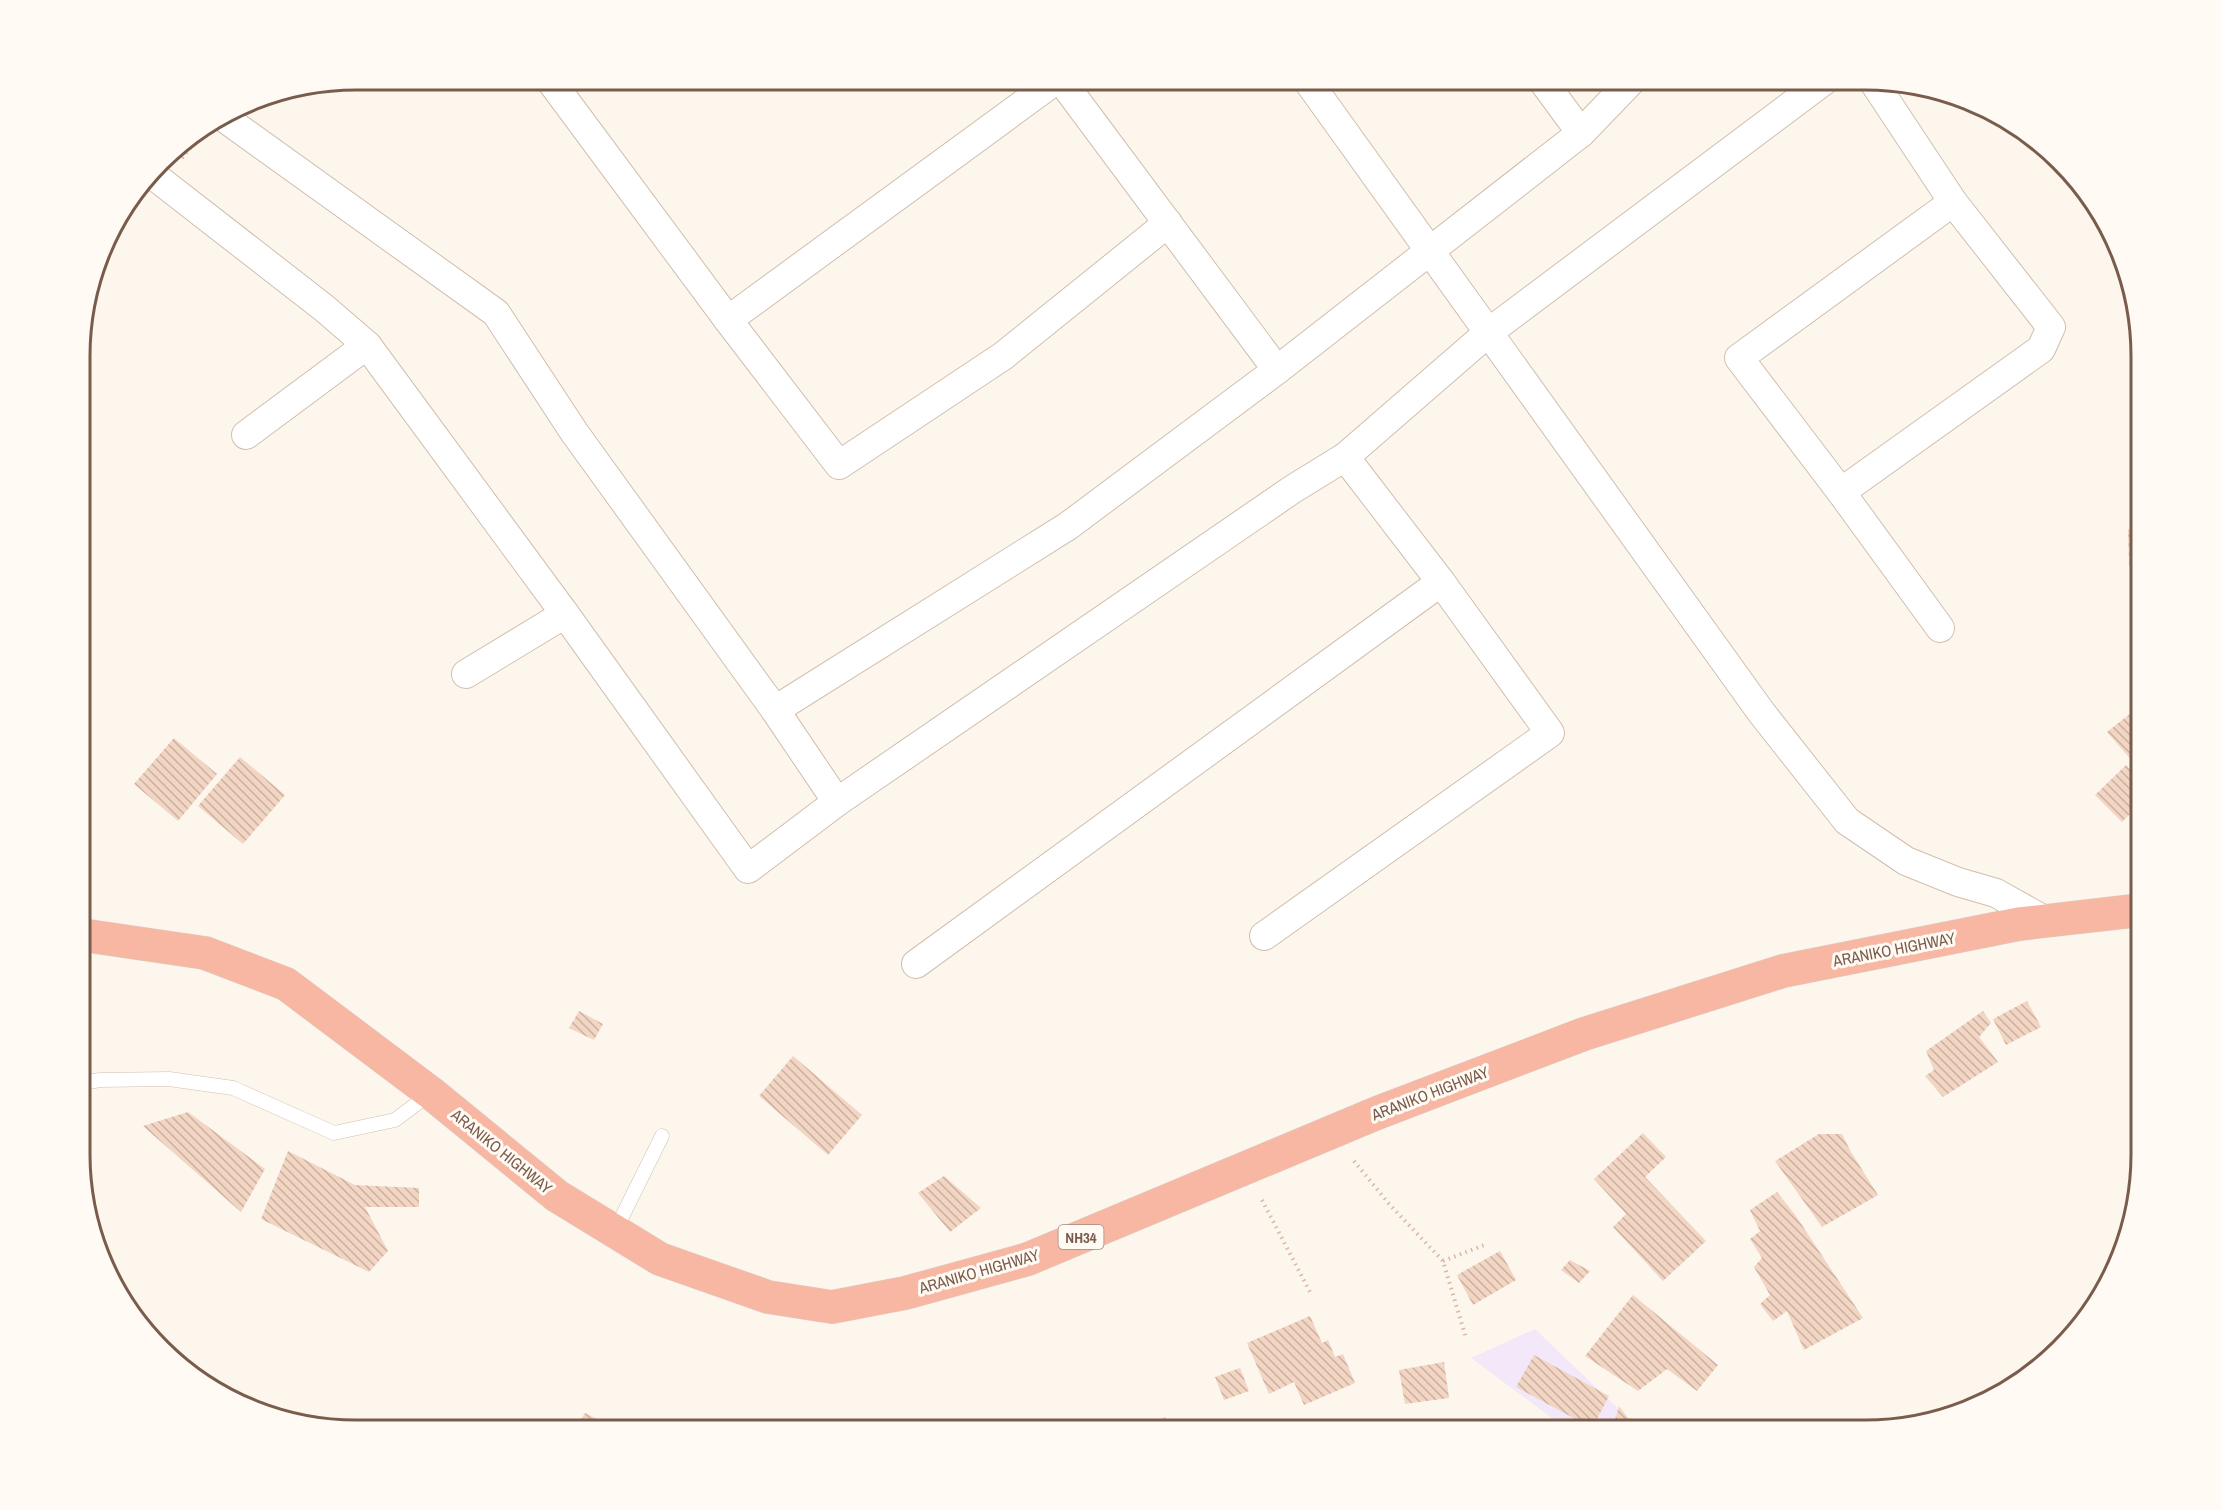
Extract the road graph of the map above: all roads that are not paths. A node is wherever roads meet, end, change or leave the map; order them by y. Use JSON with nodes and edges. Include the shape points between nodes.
{"nodes":[{"id":1,"x":557,"y":90,"type":"edge"},
{"id":2,"x":1042,"y":90,"type":"edge"},
{"id":3,"x":1068,"y":90,"type":"edge"},
{"id":4,"x":1314,"y":90,"type":"edge"},
{"id":5,"x":1549,"y":90,"type":"edge"},
{"id":6,"x":1622,"y":90,"type":"edge"},
{"id":7,"x":1812,"y":90,"type":"edge"},
{"id":8,"x":1880,"y":91,"type":"edge"},
{"id":9,"x":230,"y":122,"type":"edge"},
{"id":10,"x":1581,"y":133,"type":"junction"},
{"id":11,"x":158,"y":179,"type":"edge"},
{"id":12,"x":1953,"y":202,"type":"junction"},
{"id":13,"x":1168,"y":223,"type":"junction"},
{"id":14,"x":1430,"y":250,"type":"junction"},
{"id":15,"x":728,"y":320,"type":"junction"},
{"id":16,"x":1490,"y":332,"type":"junction"},
{"id":17,"x":367,"y":345,"type":"junction"},
{"id":18,"x":1277,"y":369,"type":"junction"},
{"id":19,"x":246,"y":435,"type":"dead end"},
{"id":20,"x":1345,"y":457,"type":"junction"},
{"id":21,"x":1842,"y":492,"type":"junction"},
{"id":22,"x":1440,"y":582,"type":"junction"},
{"id":23,"x":565,"y":614,"type":"junction"},
{"id":24,"x":1940,"y":628,"type":"dead end"},
{"id":25,"x":466,"y":674,"type":"dead end"},
{"id":26,"x":775,"y":710,"type":"junction"},
{"id":27,"x":837,"y":802,"type":"junction"},
{"id":28,"x":2131,"y":910,"type":"edge"},
{"id":29,"x":2046,"y":921,"type":"junction"},
{"id":30,"x":90,"y":936,"type":"edge"},
{"id":31,"x":1264,"y":936,"type":"dead end"},
{"id":32,"x":916,"y":964,"type":"dead end"},
{"id":33,"x":90,"y":1082,"type":"edge"},
{"id":34,"x":431,"y":1093,"type":"junction"},
{"id":35,"x":662,"y":1136,"type":"dead end"},
{"id":36,"x":615,"y":1231,"type":"junction"}],
"edges":[{"from":1,"to":15,"type":"street"},
{"from":2,"to":15,"type":"street"},
{"from":3,"to":13,"type":"street"},
{"from":4,"to":14,"type":"street"},
{"from":5,"to":10,"type":"street"},
{"from":6,"to":10,"type":"street"},
{"from":7,"to":16,"type":"street"},
{"from":8,"to":12,"type":"street"},
{"from":9,"to":26,"type":"street","via":[[496,313],[574,432]]},
{"from":10,"to":14,"type":"street"},
{"from":11,"to":17,"type":"street"},
{"from":12,"to":21,"type":"street","via":[[2051,327],[2041,350]]},
{"from":12,"to":21,"type":"street","via":[[1739,358]]},
{"from":13,"to":15,"type":"street","via":[[1003,356],[840,465]]},
{"from":13,"to":18,"type":"street"},
{"from":14,"to":16,"type":"street"},
{"from":14,"to":18,"type":"street"},
{"from":16,"to":20,"type":"street"},
{"from":16,"to":29,"type":"street","via":[[1761,712],[1848,821],[1906,861],[1996,892]]},
{"from":17,"to":19,"type":"street"},
{"from":17,"to":23,"type":"street"},
{"from":18,"to":26,"type":"street","via":[[1068,526]]},
{"from":20,"to":22,"type":"street"},
{"from":20,"to":27,"type":"street"},
{"from":21,"to":24,"type":"street"},
{"from":22,"to":31,"type":"street","via":[[1550,733]]},
{"from":22,"to":32,"type":"street"},
{"from":23,"to":25,"type":"street"},
{"from":23,"to":27,"type":"street","via":[[748,869]]},
{"from":26,"to":27,"type":"street"},
{"from":28,"to":29,"type":"highway","name":"ARANIKO HIGHWAY","number":"NH34"},
{"from":29,"to":36,"type":"highway","name":"ARANIKO HIGHWAY","number":"NH34","via":[[1783,971],[1584,1034],[1251,1164],[1028,1259],[905,1293],[832,1307],[768,1297],[660,1259]]},
{"from":30,"to":34,"type":"highway","name":"ARANIKO HIGHWAY","number":"NH34","via":[[205,953],[286,984]]},
{"from":33,"to":34,"type":"lane","via":[[170,1079],[233,1088],[334,1133],[395,1120]]},
{"from":34,"to":36,"type":"highway","name":"ARANIKO HIGHWAY","number":"NH34","via":[[557,1196]]},
{"from":35,"to":36,"type":"lane"}]}
